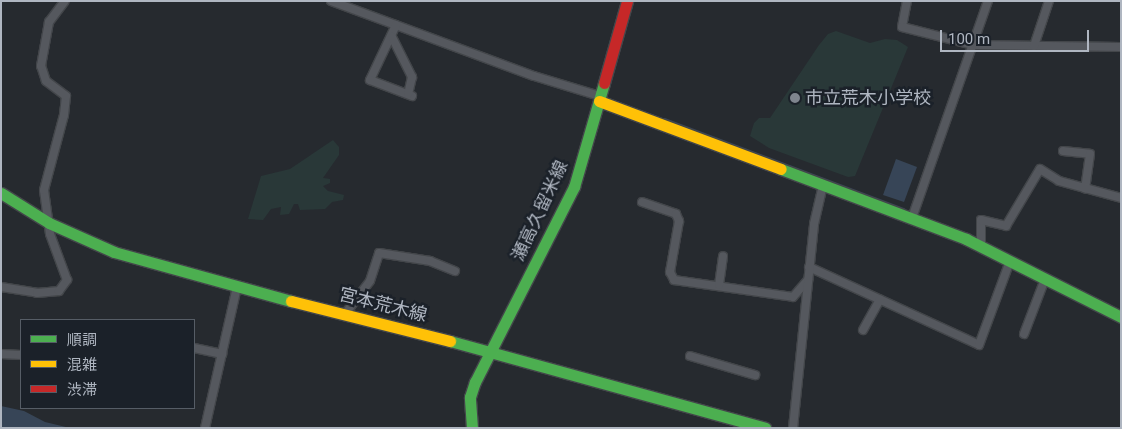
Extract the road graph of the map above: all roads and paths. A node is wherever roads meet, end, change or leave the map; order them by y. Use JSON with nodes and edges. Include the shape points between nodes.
{"nodes":[{"id":1,"x":65,"y":1,"type":"edge"},
{"id":2,"x":331,"y":1,"type":"edge"},
{"id":3,"x":628,"y":1,"type":"edge"},
{"id":4,"x":907,"y":1,"type":"edge"},
{"id":5,"x":988,"y":1,"type":"edge"},
{"id":6,"x":1049,"y":1,"type":"edge"},
{"id":7,"x":396,"y":25,"type":"junction"},
{"id":8,"x":392,"y":37,"type":"junction"},
{"id":9,"x":972,"y":45,"type":"junction"},
{"id":10,"x":1034,"y":46,"type":"junction"},
{"id":11,"x":1121,"y":47,"type":"edge"},
{"id":12,"x":600,"y":99,"type":"junction"},
{"id":13,"x":1063,"y":151,"type":"dead end"},
{"id":14,"x":823,"y":185,"type":"junction"},
{"id":15,"x":1085,"y":189,"type":"junction"},
{"id":16,"x":1,"y":193,"type":"edge"},
{"id":17,"x":1121,"y":198,"type":"edge"},
{"id":18,"x":642,"y":202,"type":"dead end"},
{"id":19,"x":912,"y":218,"type":"junction"},
{"id":20,"x":49,"y":223,"type":"junction"},
{"id":21,"x":981,"y":247,"type":"junction"},
{"id":22,"x":723,"y":256,"type":"dead end"},
{"id":23,"x":1010,"y":261,"type":"junction"},
{"id":24,"x":809,"y":267,"type":"junction"},
{"id":25,"x":455,"y":271,"type":"dead end"},
{"id":26,"x":1045,"y":279,"type":"junction"},
{"id":27,"x":808,"y":280,"type":"junction"},
{"id":28,"x":719,"y":285,"type":"junction"},
{"id":29,"x":1,"y":287,"type":"edge"},
{"id":30,"x":237,"y":287,"type":"junction"},
{"id":31,"x":880,"y":299,"type":"junction"},
{"id":32,"x":344,"y":314,"type":"junction"},
{"id":33,"x":1121,"y":317,"type":"edge"},
{"id":34,"x":863,"y":330,"type":"dead end"},
{"id":35,"x":1024,"y":334,"type":"dead end"},
{"id":36,"x":195,"y":348,"type":"edge"},
{"id":37,"x":488,"y":350,"type":"junction"},
{"id":38,"x":1,"y":354,"type":"edge"},
{"id":39,"x":222,"y":354,"type":"junction"},
{"id":40,"x":20,"y":355,"type":"edge"},
{"id":41,"x":690,"y":356,"type":"dead end"},
{"id":42,"x":755,"y":375,"type":"dead end"},
{"id":43,"x":205,"y":428,"type":"edge"},
{"id":44,"x":472,"y":428,"type":"edge"},
{"id":45,"x":765,"y":428,"type":"edge"},
{"id":46,"x":793,"y":428,"type":"edge"}],
"edges":[{"from":1,"to":20,"type":"street","via":[[49,22],[41,66],[46,82],[66,96],[44,190]]},
{"from":2,"to":7,"type":"street"},
{"from":3,"to":12,"type":"main road","name":"瀬高久留米線"},
{"from":4,"to":9,"type":"street","via":[[902,26]]},
{"from":5,"to":9,"type":"street"},
{"from":6,"to":10,"type":"street"},
{"from":7,"to":8,"type":"street"},
{"from":7,"to":12,"type":"street"},
{"from":8,"to":8,"type":"street","via":[[370,80],[410,95],[412,76]]},
{"from":9,"to":10,"type":"street"},
{"from":9,"to":19,"type":"street"},
{"from":10,"to":11,"type":"street"},
{"from":12,"to":14,"type":"main road"},
{"from":12,"to":37,"type":"main road","name":"瀬高久留米線","via":[[574,187]]},
{"from":13,"to":15,"type":"street","via":[[1090,154]]},
{"from":14,"to":19,"type":"main road"},
{"from":14,"to":24,"type":"street"},
{"from":15,"to":17,"type":"street"},
{"from":15,"to":21,"type":"street","via":[[1059,181],[1040,169],[1006,226],[981,220]]},
{"from":16,"to":20,"type":"main road","name":"宮本荒木線"},
{"from":18,"to":28,"type":"street","via":[[676,214],[679,221],[670,272],[674,280]]},
{"from":19,"to":21,"type":"main road"},
{"from":20,"to":29,"type":"street","via":[[50,234],[66,270],[65,286],[59,291],[37,293]]},
{"from":20,"to":30,"type":"main road","name":"宮本荒木線","via":[[114,252]]},
{"from":21,"to":23,"type":"main road"},
{"from":22,"to":28,"type":"street"},
{"from":23,"to":26,"type":"main road"},
{"from":23,"to":31,"type":"street","via":[[979,344]]},
{"from":24,"to":27,"type":"street"},
{"from":24,"to":31,"type":"street"},
{"from":25,"to":32,"type":"street","via":[[430,261],[379,253],[370,282]]},
{"from":26,"to":33,"type":"main road"},
{"from":26,"to":35,"type":"street"},
{"from":27,"to":28,"type":"street","via":[[793,297]]},
{"from":27,"to":46,"type":"street"},
{"from":30,"to":32,"type":"main road","name":"宮本荒木線"},
{"from":30,"to":39,"type":"street"},
{"from":31,"to":34,"type":"street"},
{"from":32,"to":37,"type":"main road","name":"宮本荒木線"},
{"from":36,"to":39,"type":"street"},
{"from":37,"to":44,"type":"main road","name":"瀬高久留米線","via":[[470,397]]},
{"from":37,"to":45,"type":"main road","name":"宮本荒木線"},
{"from":38,"to":40,"type":"street"},
{"from":39,"to":43,"type":"street"},
{"from":41,"to":42,"type":"street"}]}
